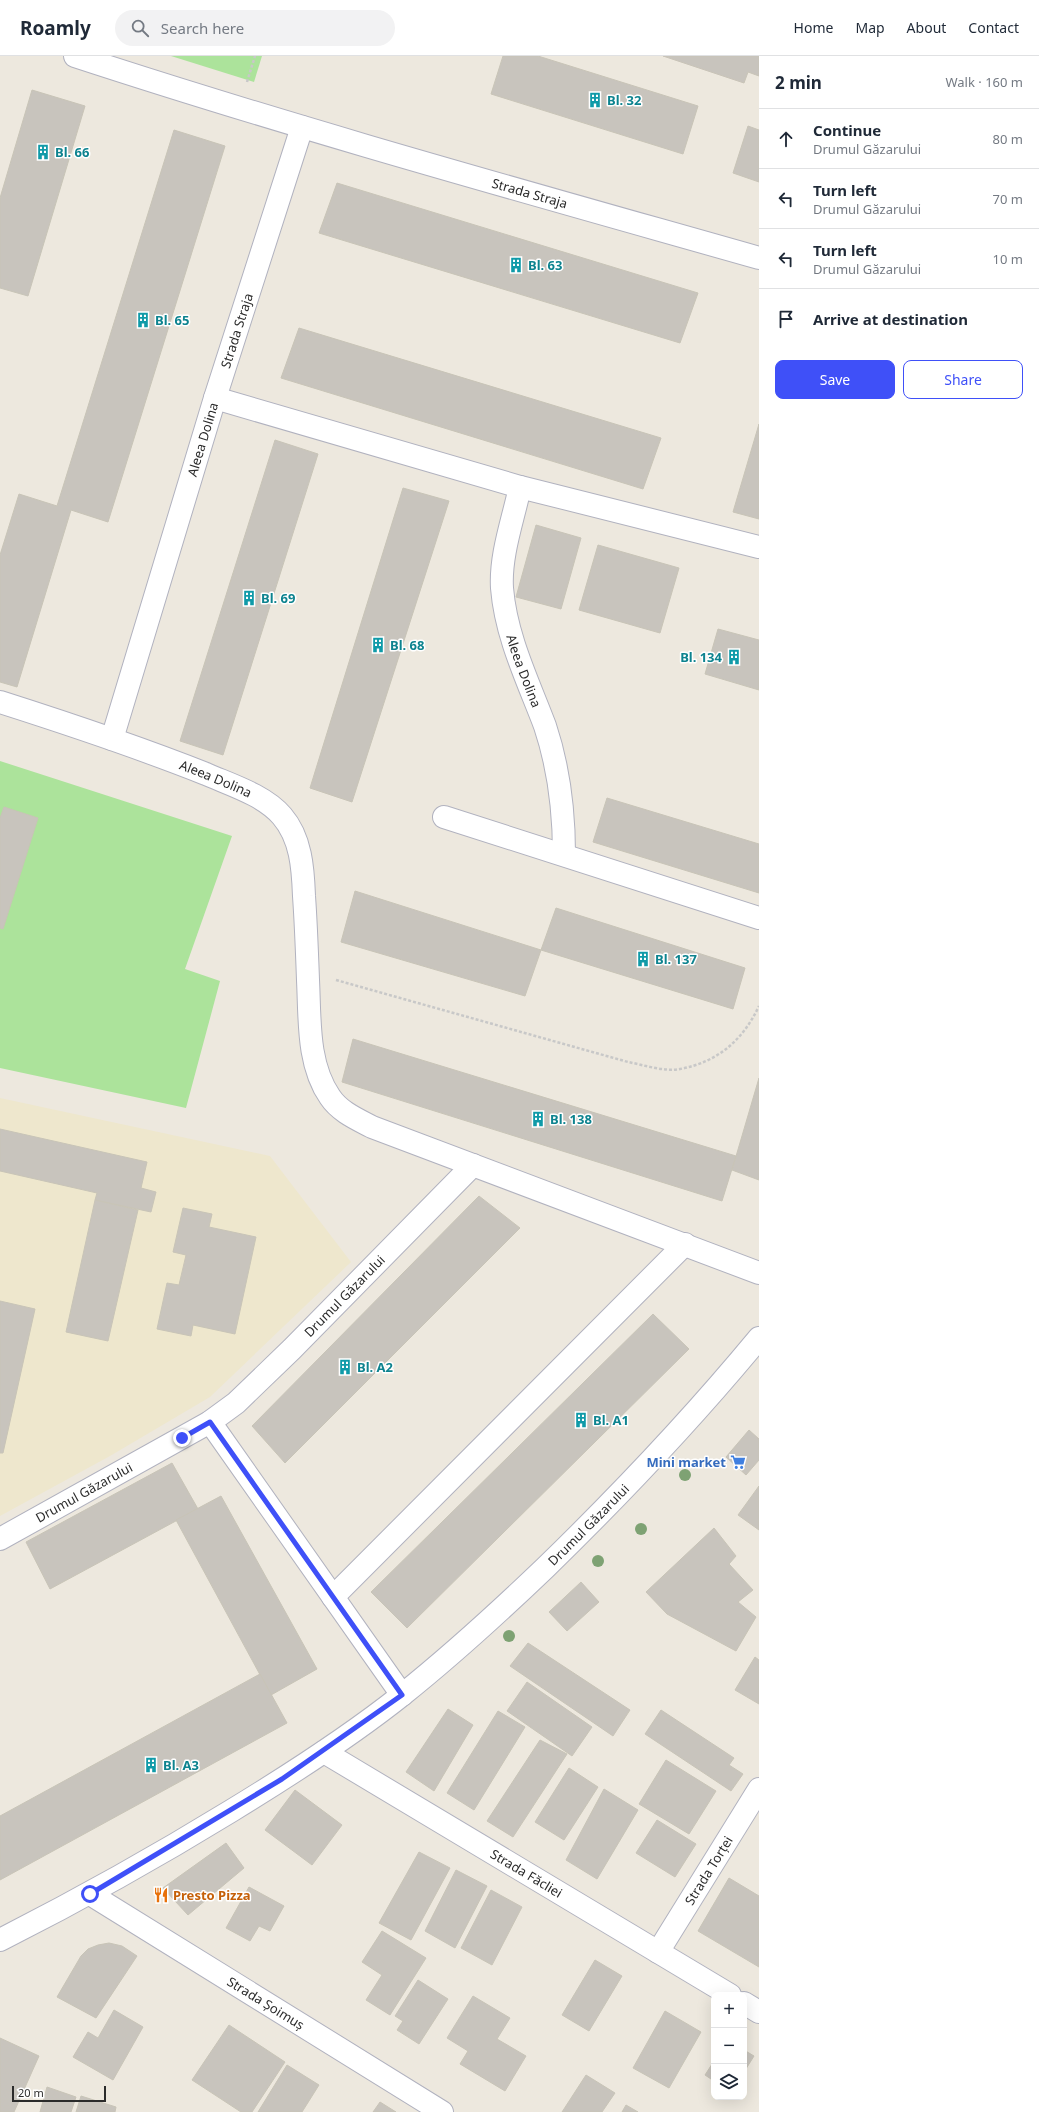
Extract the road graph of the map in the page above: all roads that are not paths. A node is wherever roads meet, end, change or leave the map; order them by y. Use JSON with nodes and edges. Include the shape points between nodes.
{"nodes":[{"id":1,"x":75,"y":56,"type":"edge"},
{"id":2,"x":302,"y":127,"type":"junction"},
{"id":3,"x":759,"y":258,"type":"edge"},
{"id":4,"x":215,"y":398,"type":"junction"},
{"id":5,"x":520,"y":487,"type":"junction"},
{"id":6,"x":759,"y":547,"type":"edge"},
{"id":7,"x":0,"y":702,"type":"edge"},
{"id":8,"x":112,"y":738,"type":"junction"},
{"id":9,"x":444,"y":817,"type":"dead end"},
{"id":10,"x":564,"y":854,"type":"junction"},
{"id":11,"x":759,"y":918,"type":"edge"},
{"id":12,"x":473,"y":1165,"type":"junction"},
{"id":13,"x":685,"y":1244,"type":"junction"},
{"id":14,"x":759,"y":1272,"type":"edge"},
{"id":15,"x":759,"y":1338,"type":"edge"},
{"id":16,"x":210,"y":1422,"type":"junction"},
{"id":17,"x":0,"y":1539,"type":"edge"},
{"id":18,"x":333,"y":1597,"type":"junction"},
{"id":19,"x":402,"y":1695,"type":"junction"},
{"id":20,"x":324,"y":1752,"type":"junction"},
{"id":21,"x":759,"y":1789,"type":"edge"},
{"id":22,"x":90,"y":1894,"type":"junction"},
{"id":23,"x":0,"y":1940,"type":"edge"},
{"id":24,"x":658,"y":1952,"type":"junction"},
{"id":25,"x":725,"y":1992,"type":"edge"},
{"id":26,"x":747,"y":2005,"type":"edge"},
{"id":27,"x":759,"y":2012,"type":"edge"},
{"id":28,"x":442,"y":2112,"type":"edge"}],
"edges":[{"from":1,"to":2,"type":"street","name":"Strada Straja"},
{"from":2,"to":3,"type":"street","name":"Strada Straja"},
{"from":2,"to":4,"type":"street","name":"Strada Straja"},
{"from":4,"to":5,"type":"street","name":"Aleea Dolina"},
{"from":4,"to":8,"type":"street","name":"Aleea Dolina"},
{"from":5,"to":6,"type":"street","name":"Aleea Dolina"},
{"from":5,"to":10,"type":"street","name":"Aleea Dolina","via":[[502,563],[502,588],[515,650],[545,727],[554,758],[564,816]]},
{"from":7,"to":8,"type":"street","name":"Aleea Dolina"},
{"from":8,"to":12,"type":"street","name":"Aleea Dolina","via":[[239,788],[262,800],[282,815],[292,829],[298,845],[304,881],[310,1036],[322,1083],[340,1109],[372,1127]]},
{"from":9,"to":10,"type":"street"},
{"from":10,"to":11,"type":"street"},
{"from":12,"to":13,"type":"street"},
{"from":12,"to":16,"type":"street","name":"Drumul Găzarului","via":[[292,1349],[236,1403]]},
{"from":13,"to":14,"type":"street"},
{"from":13,"to":18,"type":"street"},
{"from":15,"to":19,"type":"street","name":"Drumul Găzarului","via":[[670,1441],[575,1539],[462,1644]]},
{"from":16,"to":17,"type":"street","name":"Drumul Găzarului"},
{"from":16,"to":18,"type":"street"},
{"from":18,"to":19,"type":"street"},
{"from":19,"to":20,"type":"street","name":"Drumul Găzarului"},
{"from":20,"to":22,"type":"street","name":"Drumul Găzarului"},
{"from":20,"to":24,"type":"street","name":"Strada Făcliei"},
{"from":21,"to":24,"type":"street","name":"Strada Torței"},
{"from":22,"to":23,"type":"street","name":"Drumul Găzarului"},
{"from":22,"to":28,"type":"street","name":"Strada Șoimuș"},
{"from":24,"to":25,"type":"street","name":"Strada Făcliei"},
{"from":26,"to":27,"type":"street"}]}
